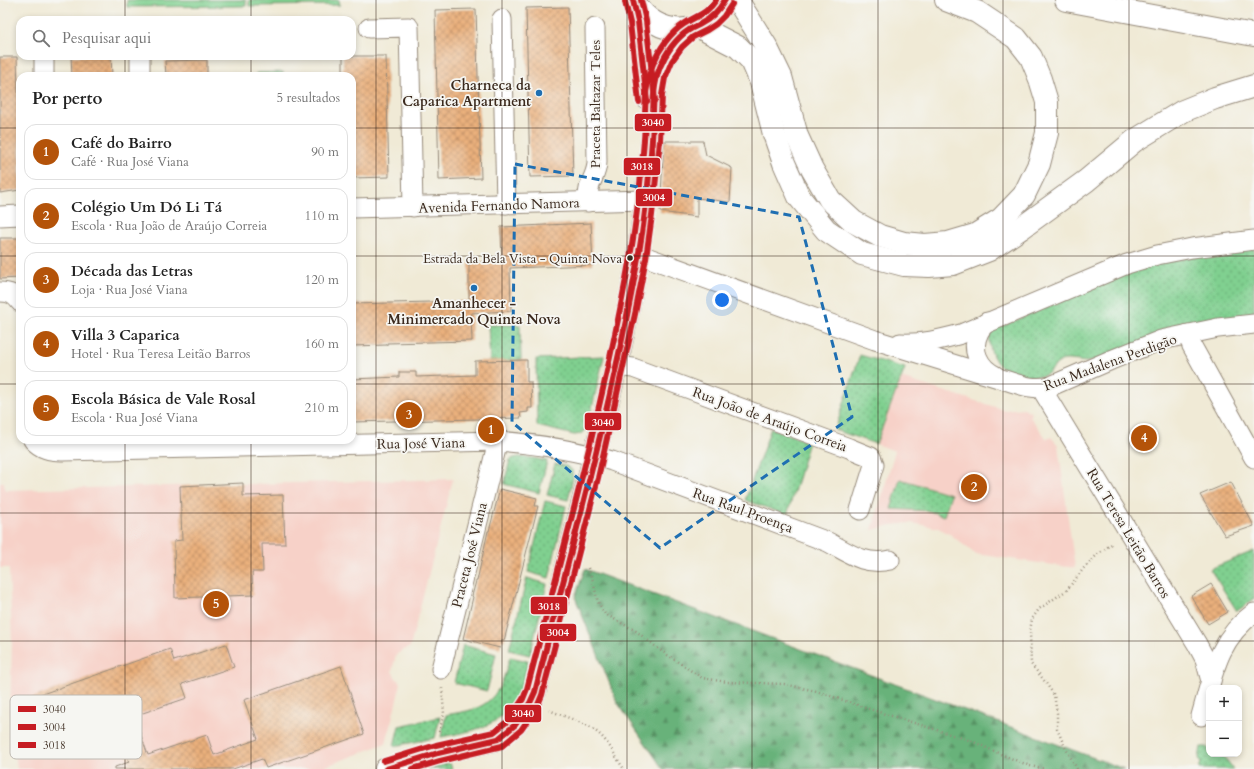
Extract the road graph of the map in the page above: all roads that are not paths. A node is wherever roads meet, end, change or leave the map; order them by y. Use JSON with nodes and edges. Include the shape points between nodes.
{"nodes":[{"id":1,"x":633,"y":0,"type":"edge"},
{"id":2,"x":725,"y":0,"type":"edge"},
{"id":3,"x":739,"y":0,"type":"edge"},
{"id":4,"x":946,"y":0,"type":"edge"},
{"id":5,"x":1066,"y":0,"type":"edge"},
{"id":6,"x":502,"y":20,"type":"dead end"},
{"id":7,"x":369,"y":28,"type":"dead end"},
{"id":8,"x":595,"y":28,"type":"dead end"},
{"id":9,"x":693,"y":28,"type":"junction"},
{"id":10,"x":1254,"y":35,"type":"edge"},
{"id":11,"x":44,"y":60,"type":"edge"},
{"id":12,"x":140,"y":60,"type":"edge"},
{"id":13,"x":44,"y":72,"type":"edge"},
{"id":14,"x":140,"y":72,"type":"edge"},
{"id":15,"x":1254,"y":86,"type":"edge"},
{"id":16,"x":652,"y":140,"type":"junction"},
{"id":17,"x":645,"y":200,"type":"junction"},
{"id":18,"x":588,"y":202,"type":"junction"},
{"id":19,"x":506,"y":204,"type":"junction"},
{"id":20,"x":413,"y":207,"type":"junction"},
{"id":21,"x":356,"y":208,"type":"edge"},
{"id":22,"x":0,"y":216,"type":"edge"},
{"id":23,"x":16,"y":216,"type":"edge"},
{"id":24,"x":1254,"y":240,"type":"edge"},
{"id":25,"x":638,"y":254,"type":"junction"},
{"id":26,"x":0,"y":292,"type":"edge"},
{"id":27,"x":16,"y":297,"type":"edge"},
{"id":28,"x":987,"y":322,"type":"junction"},
{"id":29,"x":1254,"y":324,"type":"edge"},
{"id":30,"x":1188,"y":334,"type":"junction"},
{"id":31,"x":875,"y":340,"type":"junction"},
{"id":32,"x":616,"y":366,"type":"junction"},
{"id":33,"x":1008,"y":381,"type":"junction"},
{"id":34,"x":1041,"y":388,"type":"junction"},
{"id":35,"x":498,"y":441,"type":"junction"},
{"id":36,"x":38,"y":444,"type":"edge"},
{"id":37,"x":594,"y":456,"type":"junction"},
{"id":38,"x":1254,"y":458,"type":"edge"},
{"id":39,"x":860,"y":510,"type":"dead end"},
{"id":40,"x":890,"y":560,"type":"dead end"},
{"id":41,"x":1254,"y":613,"type":"edge"},
{"id":42,"x":440,"y":669,"type":"road end"},
{"id":43,"x":1211,"y":681,"type":"junction"},
{"id":44,"x":1201,"y":716,"type":"dead end"},
{"id":45,"x":386,"y":769,"type":"edge"}],
"edges":[{"from":1,"to":9,"type":"main road","via":[[645,16],[656,24],[670,29]]},
{"from":1,"to":16,"type":"main road"},
{"from":2,"to":9,"type":"main road","via":[[712,18]]},
{"from":3,"to":4,"type":"main road","via":[[781,77],[797,136],[830,200],[854,222],[880,236],[904,243],[925,245],[948,243],[975,235],[1001,218],[1024,195],[1039,164],[1047,133],[1047,102],[1031,57],[1016,38],[977,12]]},
{"from":5,"to":10,"type":"main road"},
{"from":6,"to":19,"type":"street"},
{"from":7,"to":20,"type":"street","via":[[409,27]]},
{"from":8,"to":18,"type":"street","name":"Praceta Baltazar Teles","via":[[597,170],[588,191]]},
{"from":9,"to":15,"type":"main road","via":[[738,47],[752,61],[761,82],[784,163],[799,197],[826,230],[862,254],[904,265],[953,264],[988,250],[1086,180],[1134,141],[1183,111]]},
{"from":9,"to":16,"type":"main road","via":[[674,44],[660,67],[654,92]]},
{"from":11,"to":13,"type":"street"},
{"from":12,"to":14,"type":"street"},
{"from":16,"to":17,"type":"main road"},
{"from":17,"to":18,"type":"street","name":"Avenida Fernando Namora"},
{"from":17,"to":25,"type":"main road"},
{"from":18,"to":19,"type":"street","name":"Avenida Fernando Namora"},
{"from":19,"to":20,"type":"street","name":"Avenida Fernando Namora"},
{"from":20,"to":21,"type":"street","name":"Avenida Fernando Namora"},
{"from":22,"to":23,"type":"street"},
{"from":24,"to":28,"type":"street","name":"Rua Madalena Perdigão","via":[[1192,248],[1149,257]]},
{"from":25,"to":31,"type":"street","name":"Rua Madalena Perdigão"},
{"from":25,"to":32,"type":"main road"},
{"from":26,"to":27,"type":"street","via":[[8,292]]},
{"from":28,"to":31,"type":"street","name":"Rua Madalena Perdigão","via":[[961,334],[923,343]]},
{"from":28,"to":33,"type":"street","via":[[979,331],[975,342],[976,354],[980,364],[990,373]]},
{"from":29,"to":30,"type":"street","name":"Rua Madalena Perdigão"},
{"from":30,"to":34,"type":"street","name":"Rua Madalena Perdigão","via":[[1161,340]]},
{"from":30,"to":38,"type":"street","via":[[1192,346]]},
{"from":31,"to":33,"type":"street","name":"Rua Madalena Perdigão"},
{"from":32,"to":37,"type":"main road"},
{"from":32,"to":39,"type":"street","name":"Rua João de Araújo Correia","via":[[633,368],[871,457],[874,465]]},
{"from":33,"to":34,"type":"street","name":"Rua Madalena Perdigão"},
{"from":34,"to":43,"type":"street","name":"Rua Teresa Leitão Barros","via":[[1205,659]]},
{"from":35,"to":36,"type":"street","name":"Rua José Viana","via":[[62,451],[52,451]]},
{"from":35,"to":37,"type":"street","name":"Rua José Viana"},
{"from":35,"to":42,"type":"street","name":"Praceta José Viana"},
{"from":37,"to":40,"type":"street","name":"Rua Raul Proença","via":[[828,542],[866,561]]},
{"from":37,"to":45,"type":"main road","via":[[535,692],[530,703],[515,725],[498,739],[438,753]]},
{"from":41,"to":43,"type":"street","via":[[1235,630],[1224,646]]},
{"from":43,"to":44,"type":"street"}]}
